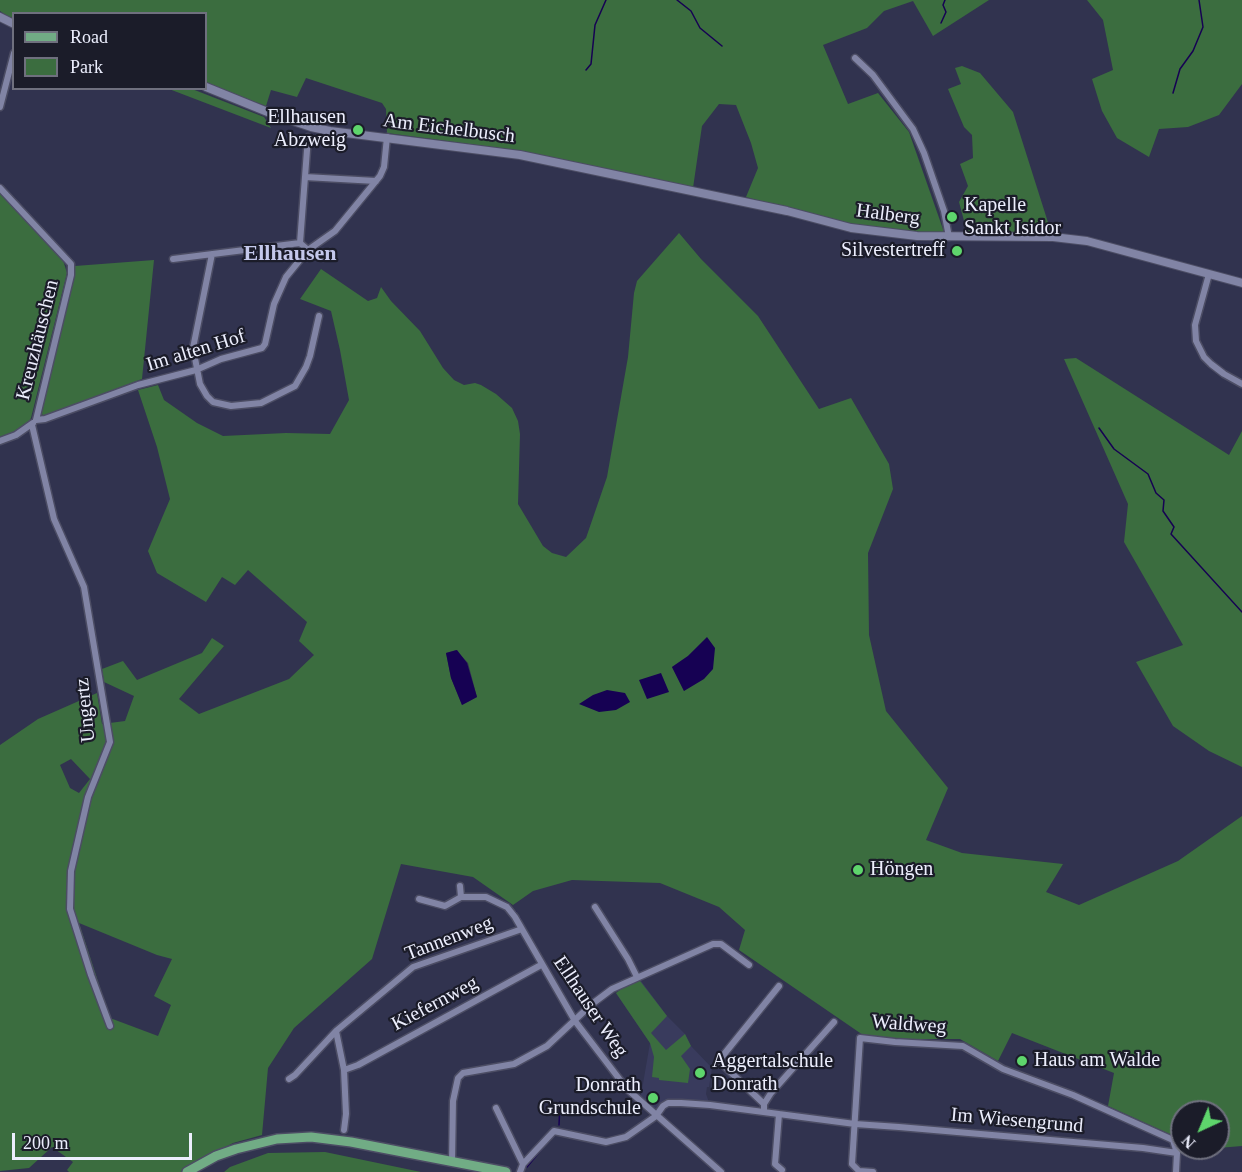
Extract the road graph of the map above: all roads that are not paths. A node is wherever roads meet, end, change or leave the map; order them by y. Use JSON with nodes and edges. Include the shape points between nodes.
{"nodes":[{"id":1,"x":855,"y":58,"type":"dead end"},
{"id":2,"x":12,"y":61,"type":"edge"},
{"id":3,"x":207,"y":87,"type":"edge"},
{"id":4,"x":0,"y":107,"type":"edge"},
{"id":5,"x":308,"y":137,"type":"dead end"},
{"id":6,"x":387,"y":137,"type":"junction"},
{"id":7,"x":305,"y":177,"type":"junction"},
{"id":8,"x":376,"y":181,"type":"junction"},
{"id":9,"x":0,"y":188,"type":"edge"},
{"id":10,"x":692,"y":190,"type":"joint"},
{"id":11,"x":949,"y":237,"type":"junction"},
{"id":12,"x":300,"y":243,"type":"junction"},
{"id":13,"x":308,"y":250,"type":"junction"},
{"id":14,"x":212,"y":254,"type":"junction"},
{"id":15,"x":173,"y":258,"type":"dead end"},
{"id":16,"x":1209,"y":274,"type":"junction"},
{"id":17,"x":1242,"y":283,"type":"edge"},
{"id":18,"x":320,"y":316,"type":"dead end"},
{"id":19,"x":196,"y":370,"type":"junction"},
{"id":20,"x":1242,"y":384,"type":"edge"},
{"id":21,"x":34,"y":423,"type":"junction"},
{"id":22,"x":0,"y":441,"type":"edge"},
{"id":23,"x":460,"y":886,"type":"dead end"},
{"id":24,"x":461,"y":897,"type":"junction"},
{"id":25,"x":419,"y":899,"type":"dead end"},
{"id":26,"x":595,"y":907,"type":"dead end"},
{"id":27,"x":522,"y":929,"type":"junction"},
{"id":28,"x":542,"y":965,"type":"junction"},
{"id":29,"x":750,"y":965,"type":"dead end"},
{"id":30,"x":637,"y":977,"type":"junction"},
{"id":31,"x":778,"y":986,"type":"dead end"},
{"id":32,"x":574,"y":1020,"type":"junction"},
{"id":33,"x":834,"y":1022,"type":"dead end"},
{"id":34,"x":110,"y":1026,"type":"dead end"},
{"id":35,"x":336,"y":1031,"type":"junction"},
{"id":36,"x":344,"y":1070,"type":"junction"},
{"id":37,"x":289,"y":1079,"type":"dead end"},
{"id":38,"x":764,"y":1104,"type":"junction"},
{"id":39,"x":496,"y":1108,"type":"dead end"},
{"id":40,"x":765,"y":1112,"type":"junction"},
{"id":41,"x":778,"y":1114,"type":"junction"},
{"id":42,"x":656,"y":1116,"type":"junction"},
{"id":43,"x":855,"y":1124,"type":"junction"},
{"id":44,"x":345,"y":1130,"type":"dead end"},
{"id":45,"x":1170,"y":1139,"type":"edge"},
{"id":46,"x":1170,"y":1152,"type":"edge"},
{"id":47,"x":452,"y":1162,"type":"junction"},
{"id":48,"x":523,"y":1164,"type":"junction"},
{"id":49,"x":782,"y":1170,"type":"dead end"},
{"id":50,"x":187,"y":1172,"type":"edge"},
{"id":51,"x":506,"y":1172,"type":"edge"},
{"id":52,"x":520,"y":1172,"type":"edge"},
{"id":53,"x":721,"y":1172,"type":"edge"},
{"id":54,"x":873,"y":1172,"type":"edge"}],
"edges":[{"from":1,"to":11,"type":"street","name":"Halberg","via":[[873,75],[913,129],[944,211]]},
{"from":2,"to":4,"type":"street"},
{"from":3,"to":6,"type":"street","name":"Am Eichelbusch","via":[[311,128]]},
{"from":5,"to":7,"type":"street"},
{"from":6,"to":8,"type":"street","name":"Im alten Hof","via":[[384,166]]},
{"from":6,"to":10,"type":"street","name":"Am Eichelbusch","via":[[520,155]]},
{"from":7,"to":8,"type":"street"},
{"from":7,"to":12,"type":"street"},
{"from":8,"to":13,"type":"street","name":"Im alten Hof","via":[[335,231]]},
{"from":9,"to":21,"type":"street","name":"Kreuzhäuschen","via":[[71,264]]},
{"from":10,"to":11,"type":"street","name":"Halberg","via":[[851,228]]},
{"from":11,"to":16,"type":"street","via":[[1053,237]]},
{"from":12,"to":13,"type":"street"},
{"from":12,"to":14,"type":"street"},
{"from":13,"to":19,"type":"street","name":"Im alten Hof","via":[[280,290],[266,344]]},
{"from":14,"to":15,"type":"street"},
{"from":14,"to":19,"type":"street","via":[[193,348]]},
{"from":16,"to":17,"type":"street"},
{"from":16,"to":20,"type":"street","via":[[1197,315],[1196,341],[1211,364]]},
{"from":18,"to":19,"type":"street","via":[[306,368],[295,386],[261,404],[231,406],[213,402],[203,390]]},
{"from":19,"to":21,"type":"street","name":"Im alten Hof"},
{"from":21,"to":22,"type":"street","name":"Im alten Hof"},
{"from":21,"to":34,"type":"street","name":"Ungertz","via":[[54,519],[84,587],[110,742],[88,797],[71,871],[70,909]]},
{"from":23,"to":24,"type":"street"},
{"from":24,"to":25,"type":"street","name":"Ellhauser Weg","via":[[445,906]]},
{"from":24,"to":27,"type":"street","name":"Ellhauser Weg","via":[[486,897],[507,907]]},
{"from":26,"to":30,"type":"street"},
{"from":27,"to":28,"type":"street","name":"Ellhauser Weg"},
{"from":27,"to":35,"type":"street","name":"Tannenweg","via":[[412,967]]},
{"from":28,"to":32,"type":"street","name":"Ellhauser Weg"},
{"from":28,"to":36,"type":"street","name":"Kiefernweg"},
{"from":29,"to":30,"type":"street","via":[[721,944],[712,944]]},
{"from":30,"to":32,"type":"street","via":[[612,989]]},
{"from":31,"to":38,"type":"street","via":[[721,1058],[722,1064]]},
{"from":32,"to":42,"type":"street","name":"Ellhauser Weg","via":[[627,1089]]},
{"from":32,"to":47,"type":"street","via":[[547,1046],[514,1064],[463,1073],[458,1078],[452,1115]]},
{"from":33,"to":38,"type":"street"},
{"from":35,"to":36,"type":"street"},
{"from":35,"to":37,"type":"street","name":"Tannenweg"},
{"from":36,"to":44,"type":"street"},
{"from":38,"to":40,"type":"street"},
{"from":39,"to":48,"type":"street"},
{"from":40,"to":41,"type":"street","name":"Im Wiesengrund"},
{"from":40,"to":42,"type":"street","name":"Im Wiesengrund","via":[[668,1103]]},
{"from":41,"to":43,"type":"street","name":"Im Wiesengrund"},
{"from":41,"to":49,"type":"street","via":[[775,1164]]},
{"from":42,"to":48,"type":"street","via":[[626,1137],[606,1142],[554,1131]]},
{"from":42,"to":53,"type":"street","name":"Ellhauser Weg"},
{"from":43,"to":45,"type":"street","name":"Waldweg","via":[[860,1038],[963,1046],[1003,1070],[1073,1095]]},
{"from":43,"to":46,"type":"street","name":"Im Wiesengrund"},
{"from":43,"to":54,"type":"street","via":[[852,1164],[859,1171]]},
{"from":47,"to":50,"type":"main road","via":[[351,1142],[298,1138],[236,1149]]},
{"from":47,"to":51,"type":"main road"},
{"from":48,"to":52,"type":"street"}]}
